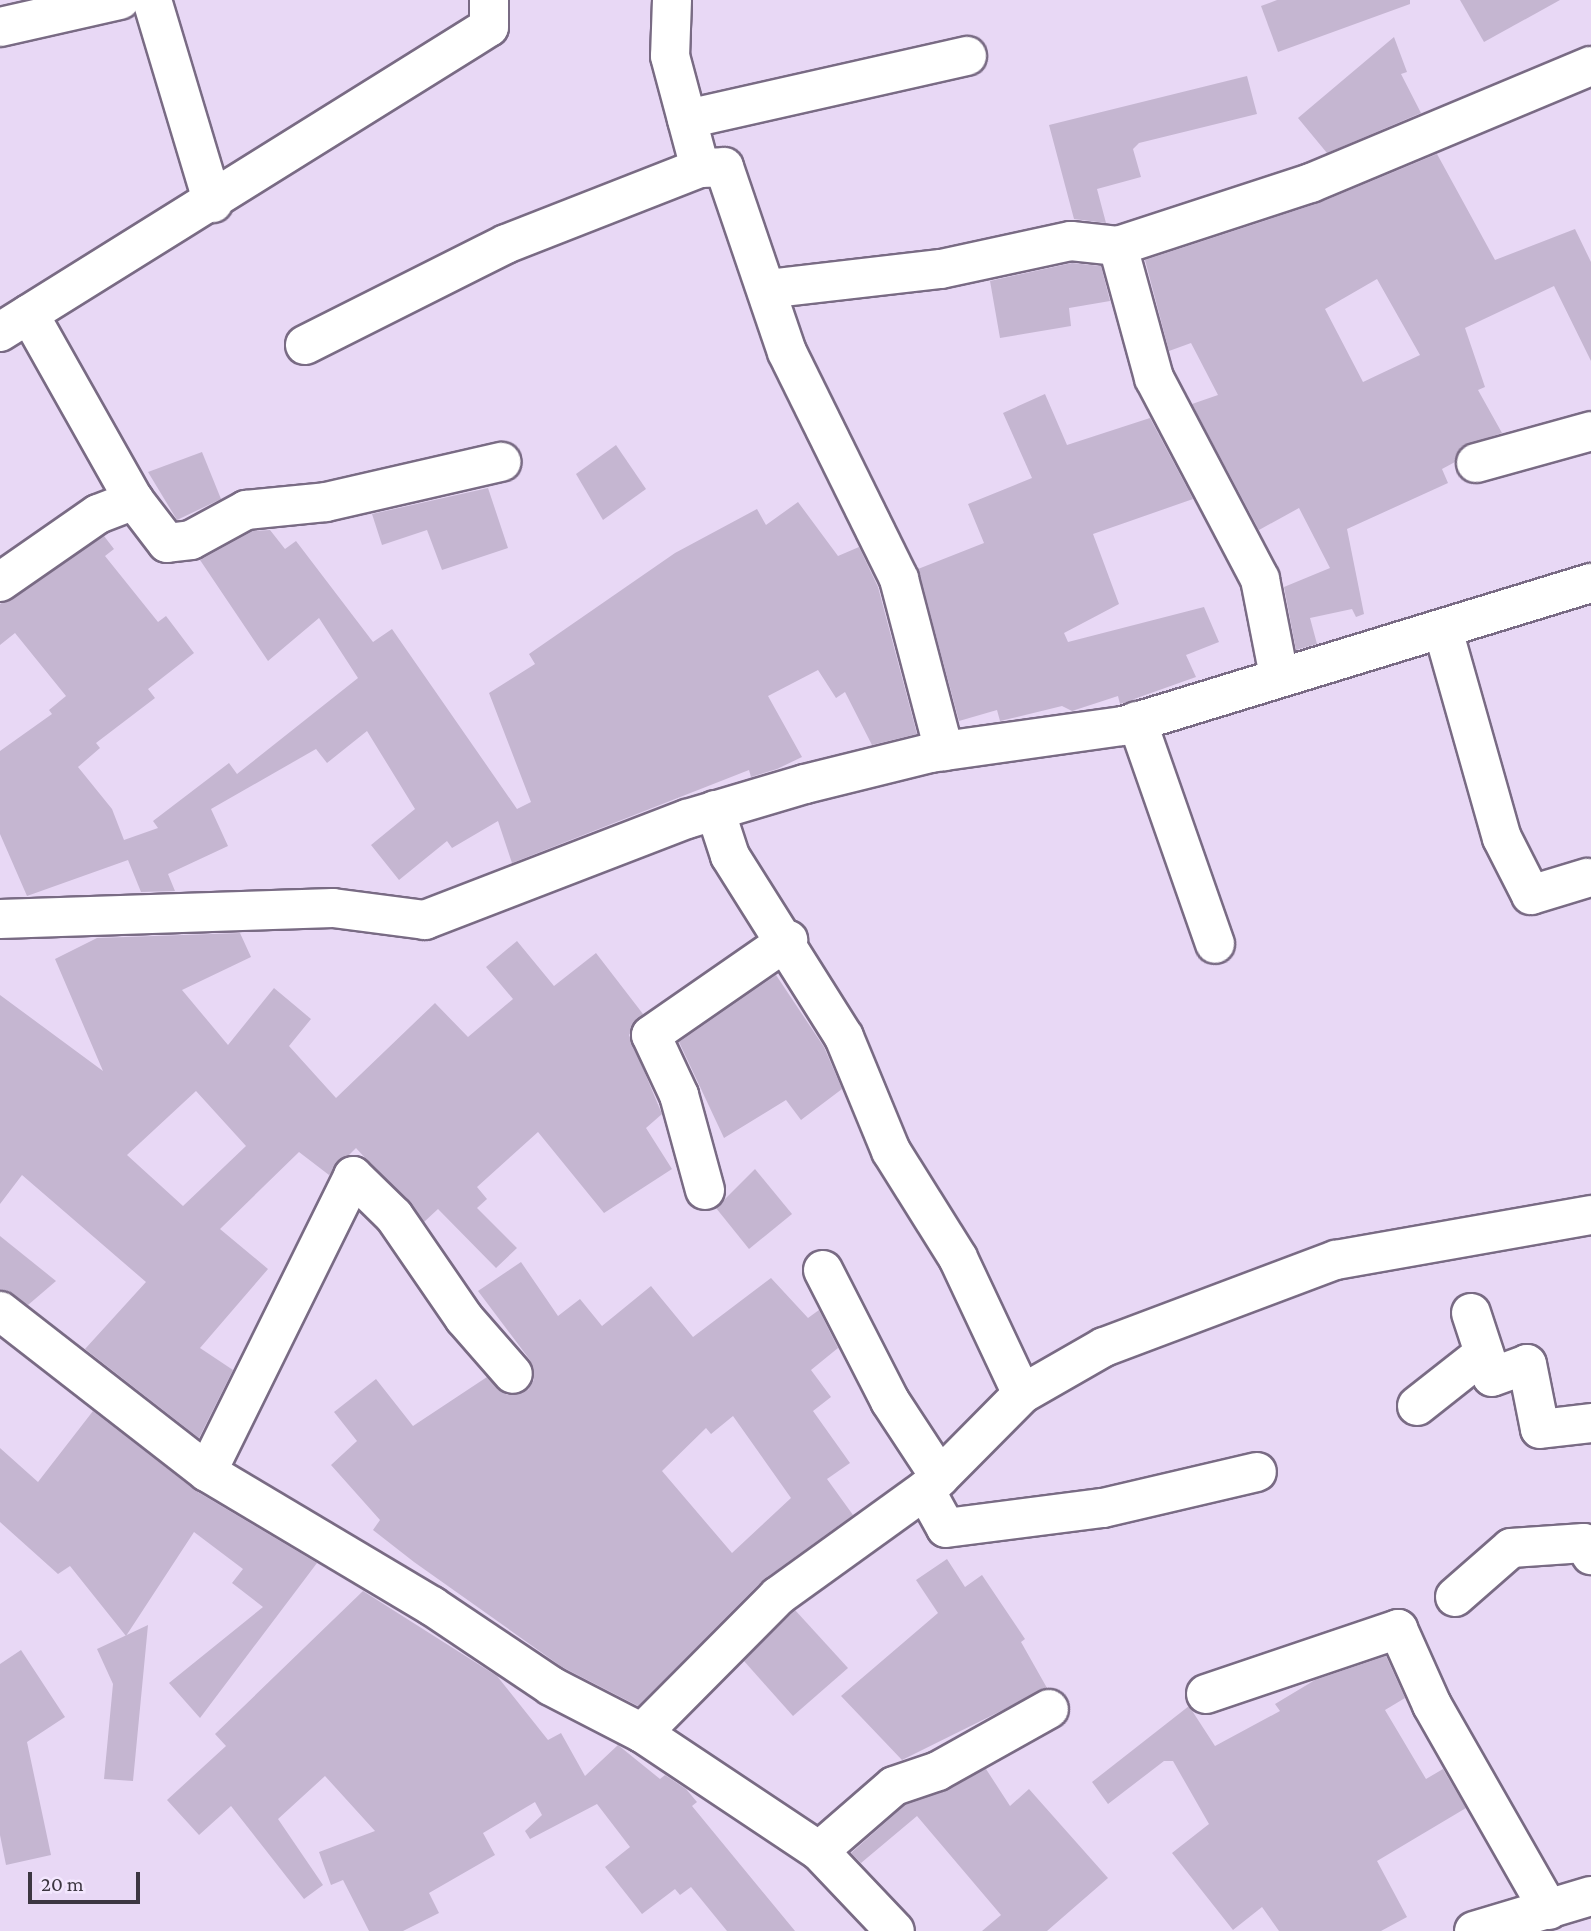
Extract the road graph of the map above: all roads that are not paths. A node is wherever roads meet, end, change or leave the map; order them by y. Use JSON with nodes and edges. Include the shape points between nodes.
{"nodes":[{"id":1,"x":120,"y":0,"type":"edge"},
{"id":2,"x":152,"y":0,"type":"edge"},
{"id":3,"x":489,"y":0,"type":"edge"},
{"id":4,"x":672,"y":0,"type":"edge"},
{"id":5,"x":0,"y":27,"type":"edge"},
{"id":6,"x":967,"y":56,"type":"dead end"},
{"id":7,"x":1591,"y":66,"type":"edge"},
{"id":8,"x":687,"y":119,"type":"junction"},
{"id":9,"x":700,"y":167,"type":"junction"},
{"id":10,"x":214,"y":203,"type":"junction"},
{"id":11,"x":1118,"y":246,"type":"junction"},
{"id":12,"x":766,"y":289,"type":"junction"},
{"id":13,"x":14,"y":323,"type":"edge"},
{"id":14,"x":305,"y":345,"type":"dead end"},
{"id":15,"x":1591,"y":431,"type":"edge"},
{"id":16,"x":501,"y":462,"type":"dead end"},
{"id":17,"x":1476,"y":463,"type":"dead end"},
{"id":18,"x":134,"y":500,"type":"junction"},
{"id":19,"x":0,"y":582,"type":"edge"},
{"id":20,"x":1591,"y":583,"type":"edge"},
{"id":21,"x":1443,"y":630,"type":"junction"},
{"id":22,"x":1279,"y":676,"type":"junction"},
{"id":23,"x":1137,"y":722,"type":"junction"},
{"id":24,"x":944,"y":751,"type":"junction"},
{"id":25,"x":715,"y":810,"type":"junction"},
{"id":26,"x":1587,"y":878,"type":"dead end"},
{"id":27,"x":0,"y":919,"type":"edge"},
{"id":28,"x":788,"y":940,"type":"junction"},
{"id":29,"x":1215,"y":944,"type":"dead end"},
{"id":30,"x":705,"y":1190,"type":"dead end"},
{"id":31,"x":1591,"y":1215,"type":"edge"},
{"id":32,"x":823,"y":1270,"type":"dead end"},
{"id":33,"x":1471,"y":1313,"type":"dead end"},
{"id":34,"x":1,"y":1314,"type":"edge"},
{"id":35,"x":1484,"y":1353,"type":"junction"},
{"id":36,"x":513,"y":1374,"type":"dead end"},
{"id":37,"x":1022,"y":1394,"type":"junction"},
{"id":38,"x":1417,"y":1406,"type":"dead end"},
{"id":39,"x":1591,"y":1423,"type":"edge"},
{"id":40,"x":207,"y":1472,"type":"junction"},
{"id":41,"x":1257,"y":1472,"type":"dead end"},
{"id":42,"x":932,"y":1483,"type":"junction"},
{"id":43,"x":1591,"y":1555,"type":"edge"},
{"id":44,"x":1455,"y":1597,"type":"dead end"},
{"id":45,"x":1206,"y":1694,"type":"dead end"},
{"id":46,"x":1049,"y":1709,"type":"dead end"},
{"id":47,"x":642,"y":1733,"type":"junction"},
{"id":48,"x":819,"y":1851,"type":"junction"},
{"id":49,"x":1591,"y":1896,"type":"edge"},
{"id":50,"x":1549,"y":1909,"type":"junction"},
{"id":51,"x":895,"y":1931,"type":"edge"},
{"id":52,"x":1474,"y":1931,"type":"edge"}],
"edges":[{"from":1,"to":5,"type":"street"},
{"from":2,"to":10,"type":"street"},
{"from":3,"to":10,"type":"street","via":[[489,27]]},
{"from":4,"to":8,"type":"street","via":[[670,56]]},
{"from":6,"to":8,"type":"street"},
{"from":7,"to":11,"type":"street","via":[[1311,183]]},
{"from":8,"to":9,"type":"street"},
{"from":9,"to":12,"type":"street","via":[[724,167]]},
{"from":9,"to":14,"type":"street","via":[[506,244]]},
{"from":10,"to":13,"type":"street"},
{"from":11,"to":12,"type":"street","via":[[1071,240],[941,269]]},
{"from":11,"to":22,"type":"street","via":[[1154,378],[1260,579]]},
{"from":12,"to":24,"type":"street","via":[[787,352],[899,579]]},
{"from":13,"to":18,"type":"street"},
{"from":15,"to":17,"type":"street"},
{"from":16,"to":18,"type":"street","via":[[326,502],[246,510],[191,540],[167,543]]},
{"from":18,"to":19,"type":"street","via":[[98,514]]},
{"from":20,"to":21,"type":"street"},
{"from":21,"to":22,"type":"street"},
{"from":21,"to":26,"type":"street","via":[[1502,838],[1531,895]]},
{"from":22,"to":23,"type":"street"},
{"from":23,"to":24,"type":"street"},
{"from":23,"to":29,"type":"street"},
{"from":24,"to":25,"type":"street"},
{"from":25,"to":27,"type":"street","via":[[425,920],[333,908]]},
{"from":25,"to":28,"type":"street","via":[[730,856]]},
{"from":28,"to":30,"type":"street","via":[[651,1035],[679,1095]]},
{"from":28,"to":37,"type":"street","via":[[844,1037],[891,1151],[958,1258]]},
{"from":31,"to":37,"type":"street","via":[[1336,1259],[1104,1347]]},
{"from":32,"to":42,"type":"street"},
{"from":33,"to":35,"type":"street"},
{"from":34,"to":40,"type":"street"},
{"from":35,"to":38,"type":"street"},
{"from":35,"to":39,"type":"street","via":[[1492,1377],[1527,1364],[1540,1429]]},
{"from":36,"to":40,"type":"street","via":[[464,1318],[394,1216],[353,1175]]},
{"from":37,"to":42,"type":"street"},
{"from":40,"to":47,"type":"street","via":[[432,1606],[551,1686]]},
{"from":41,"to":42,"type":"street","via":[[1103,1508],[946,1528]]},
{"from":42,"to":47,"type":"street","via":[[778,1596]]},
{"from":43,"to":44,"type":"street","via":[[1584,1543],[1511,1548]]},
{"from":45,"to":50,"type":"street","via":[[1398,1629],[1432,1705]]},
{"from":46,"to":48,"type":"street","via":[[938,1772],[894,1786]]},
{"from":47,"to":48,"type":"street"},
{"from":48,"to":51,"type":"street"},
{"from":49,"to":50,"type":"street"},
{"from":50,"to":52,"type":"street"}]}
